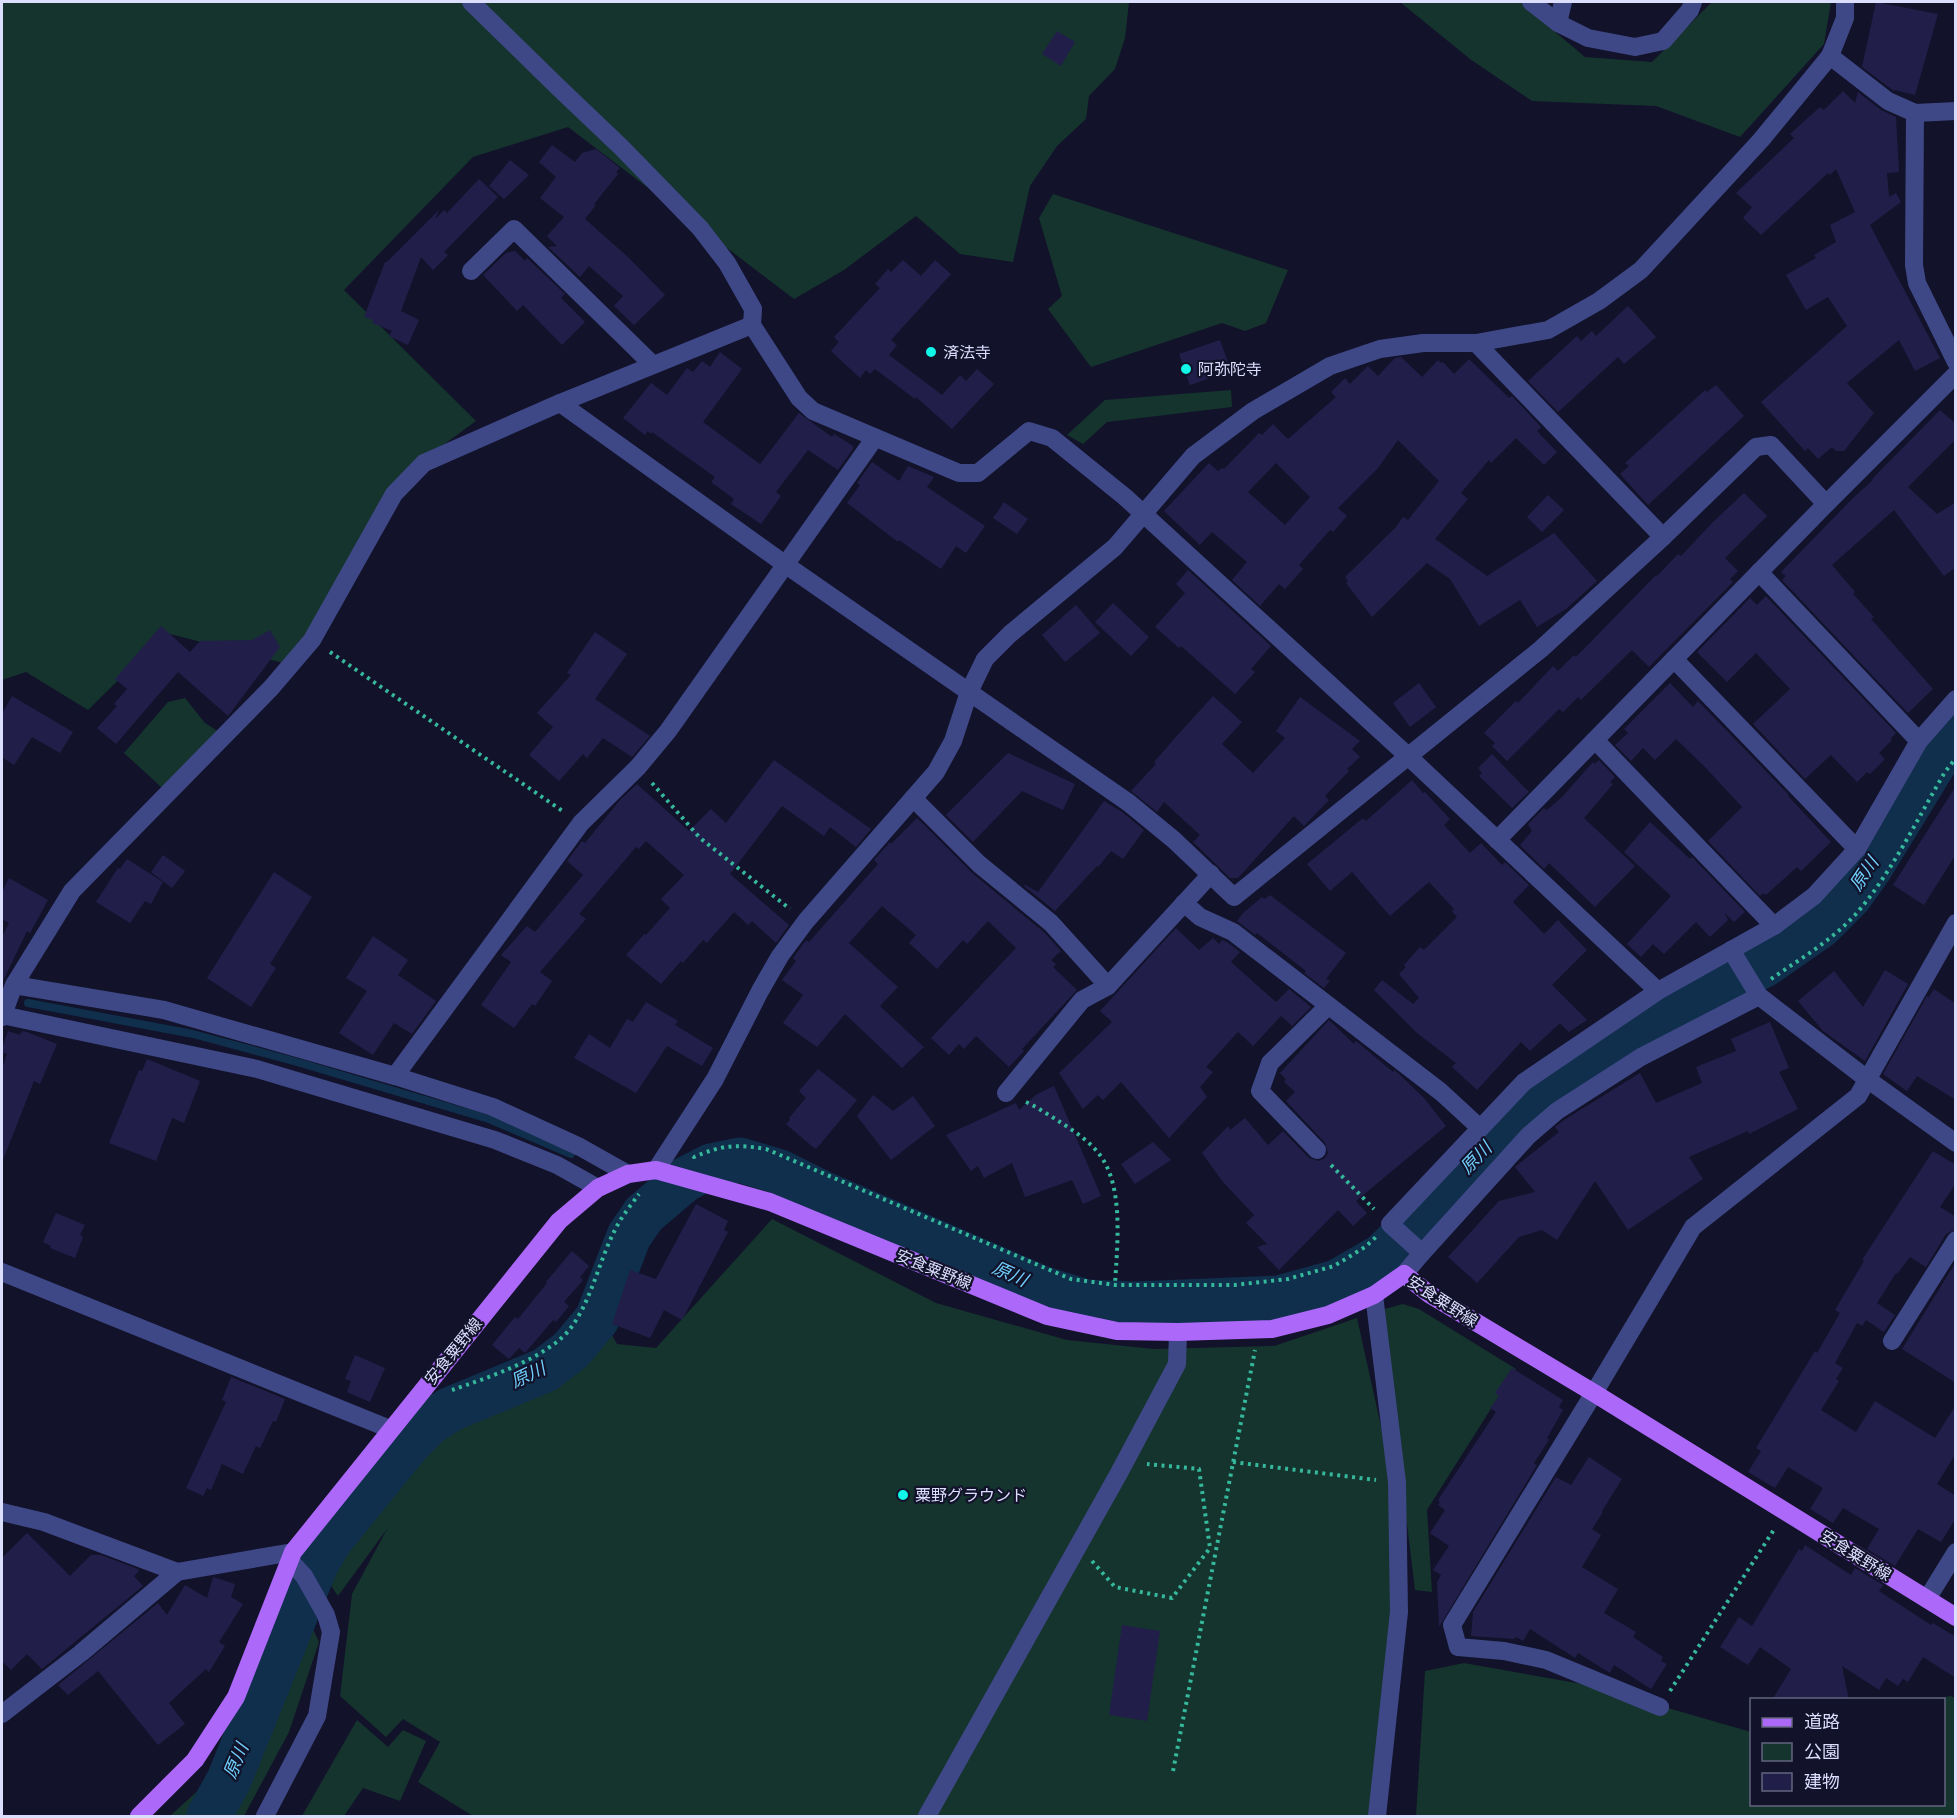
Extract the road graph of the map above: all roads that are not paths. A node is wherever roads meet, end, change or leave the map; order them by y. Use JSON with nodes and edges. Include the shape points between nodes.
{"nodes":[{"id":1,"x":471,"y":2,"type":"edge"},
{"id":2,"x":1531,"y":2,"type":"edge"},
{"id":3,"x":1563,"y":2,"type":"edge"},
{"id":4,"x":1693,"y":2,"type":"edge"},
{"id":5,"x":1845,"y":2,"type":"edge"},
{"id":6,"x":1558,"y":23,"type":"junction"},
{"id":7,"x":1830,"y":56,"type":"junction"},
{"id":8,"x":1956,"y":111,"type":"edge"},
{"id":9,"x":1915,"y":113,"type":"junction"},
{"id":10,"x":471,"y":271,"type":"dead end"},
{"id":11,"x":752,"y":325,"type":"junction"},
{"id":12,"x":1476,"y":343,"type":"junction"},
{"id":13,"x":1956,"y":362,"type":"edge"},
{"id":14,"x":653,"y":365,"type":"junction"},
{"id":15,"x":1956,"y":374,"type":"edge"},
{"id":16,"x":560,"y":403,"type":"junction"},
{"id":17,"x":874,"y":439,"type":"junction"},
{"id":18,"x":1826,"y":504,"type":"junction"},
{"id":19,"x":1143,"y":515,"type":"junction"},
{"id":20,"x":1663,"y":537,"type":"junction"},
{"id":21,"x":786,"y":565,"type":"junction"},
{"id":22,"x":1759,"y":572,"type":"junction"},
{"id":23,"x":1674,"y":659,"type":"junction"},
{"id":24,"x":969,"y":692,"type":"junction"},
{"id":25,"x":1956,"y":699,"type":"edge"},
{"id":26,"x":1595,"y":740,"type":"junction"},
{"id":27,"x":1919,"y":741,"type":"junction"},
{"id":28,"x":1409,"y":757,"type":"junction"},
{"id":29,"x":914,"y":798,"type":"junction"},
{"id":30,"x":1497,"y":840,"type":"junction"},
{"id":31,"x":1857,"y":849,"type":"junction"},
{"id":32,"x":1211,"y":874,"type":"junction"},
{"id":33,"x":1184,"y":903,"type":"junction"},
{"id":34,"x":1956,"y":923,"type":"edge"},
{"id":35,"x":1774,"y":926,"type":"junction"},
{"id":36,"x":1731,"y":950,"type":"junction"},
{"id":37,"x":14,"y":985,"type":"junction"},
{"id":38,"x":1108,"y":986,"type":"junction"},
{"id":39,"x":1658,"y":991,"type":"junction"},
{"id":40,"x":1756,"y":992,"type":"junction"},
{"id":41,"x":1328,"y":1006,"type":"junction"},
{"id":42,"x":2,"y":1016,"type":"edge"},
{"id":43,"x":395,"y":1076,"type":"junction"},
{"id":44,"x":1867,"y":1079,"type":"junction"},
{"id":45,"x":1006,"y":1093,"type":"road end"},
{"id":46,"x":1479,"y":1127,"type":"junction"},
{"id":47,"x":1956,"y":1143,"type":"edge"},
{"id":48,"x":1317,"y":1150,"type":"road end"},
{"id":49,"x":664,"y":1172,"type":"junction"},
{"id":50,"x":628,"y":1174,"type":"junction"},
{"id":51,"x":598,"y":1188,"type":"junction"},
{"id":52,"x":1956,"y":1240,"type":"edge"},
{"id":53,"x":1419,"y":1251,"type":"junction"},
{"id":54,"x":2,"y":1272,"type":"edge"},
{"id":55,"x":1404,"y":1274,"type":"junction"},
{"id":56,"x":1374,"y":1295,"type":"junction"},
{"id":57,"x":1178,"y":1332,"type":"junction"},
{"id":58,"x":1892,"y":1341,"type":"dead end"},
{"id":59,"x":1594,"y":1393,"type":"junction"},
{"id":60,"x":390,"y":1429,"type":"junction"},
{"id":61,"x":2,"y":1512,"type":"edge"},
{"id":62,"x":1956,"y":1552,"type":"edge"},
{"id":63,"x":291,"y":1557,"type":"junction"},
{"id":64,"x":177,"y":1572,"type":"junction"},
{"id":65,"x":1927,"y":1599,"type":"junction"},
{"id":66,"x":1956,"y":1617,"type":"edge"},
{"id":67,"x":1660,"y":1707,"type":"road end"},
{"id":68,"x":2,"y":1714,"type":"edge"},
{"id":69,"x":139,"y":1816,"type":"edge"},
{"id":70,"x":265,"y":1816,"type":"edge"},
{"id":71,"x":927,"y":1816,"type":"edge"},
{"id":72,"x":1377,"y":1816,"type":"edge"}],
"edges":[{"from":1,"to":11,"type":"street","via":[[700,228],[753,309]]},
{"from":2,"to":6,"type":"street"},
{"from":3,"to":6,"type":"street"},
{"from":4,"to":6,"type":"street","via":[[1662,40],[1635,47],[1588,38]]},
{"from":5,"to":7,"type":"street","via":[[1845,18]]},
{"from":7,"to":9,"type":"street","via":[[1888,101]]},
{"from":7,"to":12,"type":"street","via":[[1761,140],[1641,270],[1599,301],[1548,330]]},
{"from":8,"to":9,"type":"street"},
{"from":9,"to":13,"type":"street","via":[[1914,265],[1917,283]]},
{"from":10,"to":14,"type":"street","via":[[514,229]]},
{"from":11,"to":14,"type":"street"},
{"from":11,"to":17,"type":"street","via":[[799,398],[813,411]]},
{"from":12,"to":19,"type":"street","via":[[1423,343],[1380,349],[1330,366],[1253,411],[1194,456]]},
{"from":12,"to":20,"type":"street"},
{"from":14,"to":16,"type":"street"},
{"from":15,"to":18,"type":"street"},
{"from":16,"to":21,"type":"street"},
{"from":16,"to":37,"type":"street","via":[[424,463],[394,494],[312,640],[271,688],[72,891]]},
{"from":17,"to":19,"type":"street","via":[[959,473],[978,472],[1029,431],[1052,438]]},
{"from":17,"to":21,"type":"street"},
{"from":18,"to":20,"type":"street","via":[[1771,445],[1756,447]]},
{"from":18,"to":22,"type":"street"},
{"from":19,"to":24,"type":"street","via":[[1115,547],[985,659]]},
{"from":19,"to":28,"type":"street"},
{"from":20,"to":28,"type":"street","via":[[1541,649]]},
{"from":21,"to":24,"type":"street"},
{"from":21,"to":43,"type":"street","via":[[668,731],[581,823]]},
{"from":22,"to":23,"type":"street"},
{"from":22,"to":27,"type":"street"},
{"from":23,"to":26,"type":"street"},
{"from":23,"to":31,"type":"street"},
{"from":24,"to":29,"type":"street","via":[[953,741],[936,772]]},
{"from":24,"to":32,"type":"street","via":[[1129,803]]},
{"from":25,"to":27,"type":"street"},
{"from":26,"to":30,"type":"street"},
{"from":26,"to":35,"type":"street"},
{"from":27,"to":31,"type":"street"},
{"from":28,"to":30,"type":"street"},
{"from":28,"to":32,"type":"street","via":[[1234,897]]},
{"from":29,"to":38,"type":"street","via":[[979,864],[1051,923]]},
{"from":29,"to":49,"type":"street","via":[[780,956],[716,1079],[675,1138]]},
{"from":30,"to":39,"type":"street"},
{"from":31,"to":35,"type":"street","via":[[1814,896]]},
{"from":32,"to":33,"type":"street"},
{"from":33,"to":38,"type":"street"},
{"from":33,"to":41,"type":"street","via":[[1200,917],[1233,932]]},
{"from":34,"to":44,"type":"street"},
{"from":35,"to":36,"type":"street"},
{"from":36,"to":39,"type":"street"},
{"from":36,"to":40,"type":"street"},
{"from":37,"to":42,"type":"street"},
{"from":37,"to":43,"type":"street","via":[[164,1010]]},
{"from":38,"to":45,"type":"street","via":[[1082,1000]]},
{"from":39,"to":46,"type":"street","via":[[1524,1082]]},
{"from":40,"to":44,"type":"street"},
{"from":40,"to":53,"type":"street","via":[[1641,1057],[1557,1111],[1528,1136]]},
{"from":41,"to":46,"type":"street","via":[[1441,1092]]},
{"from":41,"to":48,"type":"street","via":[[1270,1063],[1260,1091]]},
{"from":42,"to":51,"type":"street","via":[[257,1069],[495,1140],[557,1165]]},
{"from":43,"to":50,"type":"street","via":[[493,1107]]},
{"from":44,"to":47,"type":"street"},
{"from":44,"to":59,"type":"street","via":[[1858,1096],[1693,1227]]},
{"from":46,"to":53,"type":"street","via":[[1392,1227]]},
{"from":49,"to":50,"type":"main road","name":"安食粟野線"},
{"from":49,"to":57,"type":"main road","name":"安食粟野線","via":[[770,1202],[1047,1316],[1117,1331]]},
{"from":50,"to":51,"type":"main road","name":"安食粟野線"},
{"from":51,"to":60,"type":"main road","name":"安食粟野線","via":[[559,1221]]},
{"from":52,"to":58,"type":"street"},
{"from":53,"to":55,"type":"street"},
{"from":54,"to":60,"type":"street"},
{"from":55,"to":56,"type":"main road","name":"安食粟野線"},
{"from":55,"to":59,"type":"main road","name":"安食粟野線","via":[[1429,1294]]},
{"from":56,"to":57,"type":"main road","name":"安食粟野線","via":[[1328,1315],[1272,1329]]},
{"from":56,"to":72,"type":"street","via":[[1397,1482],[1399,1612]]},
{"from":57,"to":71,"type":"street","via":[[1177,1364]]},
{"from":59,"to":65,"type":"main road","name":"安食粟野線"},
{"from":59,"to":67,"type":"street","via":[[1452,1625],[1458,1647],[1546,1660]]},
{"from":60,"to":63,"type":"main road","name":"安食粟野線"},
{"from":61,"to":64,"type":"street","via":[[44,1522]]},
{"from":62,"to":65,"type":"street"},
{"from":63,"to":64,"type":"street"},
{"from":63,"to":69,"type":"main road","name":"安食粟野線","via":[[236,1697],[195,1760]]},
{"from":63,"to":70,"type":"street","via":[[332,1632],[317,1716]]},
{"from":64,"to":68,"type":"street"},
{"from":65,"to":66,"type":"main road","name":"安食粟野線"}]}
